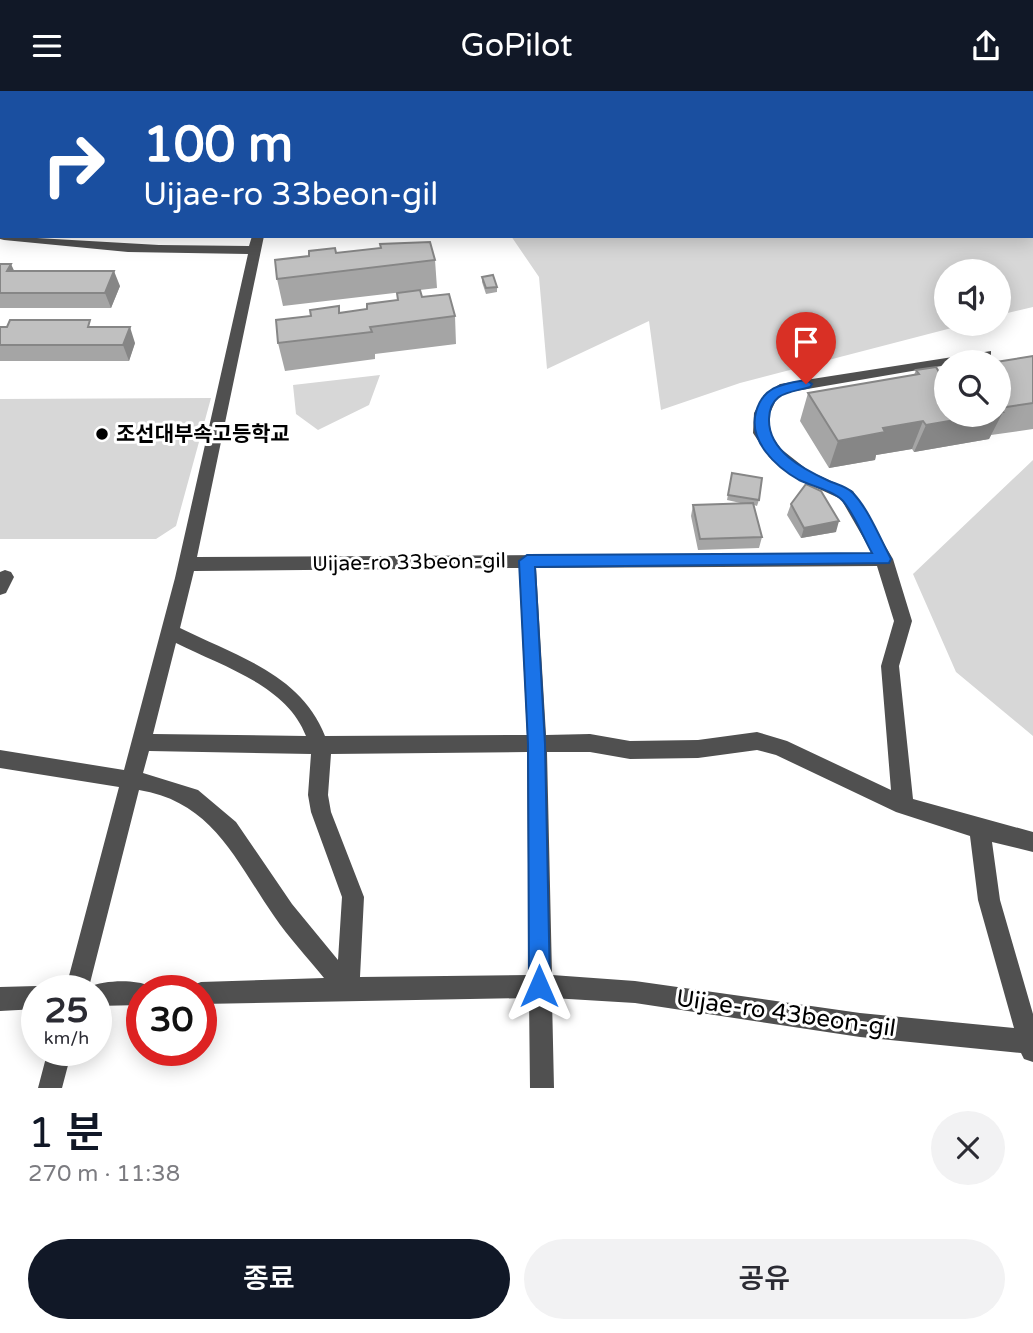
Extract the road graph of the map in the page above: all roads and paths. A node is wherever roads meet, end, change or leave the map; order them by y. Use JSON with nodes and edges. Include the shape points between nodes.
{"nodes":[{"id":1,"x":18,"y":238,"type":"edge"},
{"id":2,"x":256,"y":243,"type":"edge"},
{"id":3,"x":934,"y":363,"type":"edge"},
{"id":4,"x":884,"y":559,"type":"junction"},
{"id":5,"x":527,"y":561,"type":"junction"},
{"id":6,"x":186,"y":564,"type":"junction"},
{"id":7,"x":170,"y":632,"type":"junction"},
{"id":8,"x":142,"y":742,"type":"junction"},
{"id":9,"x":537,"y":744,"type":"junction"},
{"id":10,"x":318,"y":745,"type":"junction"},
{"id":11,"x":0,"y":759,"type":"edge"},
{"id":12,"x":131,"y":781,"type":"junction"},
{"id":13,"x":904,"y":805,"type":"junction"},
{"id":14,"x":980,"y":829,"type":"junction"},
{"id":15,"x":1033,"y":842,"type":"edge"},
{"id":16,"x":80,"y":975,"type":"edge"},
{"id":17,"x":539,"y":986,"type":"junction"},
{"id":18,"x":348,"y":989,"type":"junction"},
{"id":19,"x":217,"y":993,"type":"edge"},
{"id":20,"x":21,"y":998,"type":"edge"},
{"id":21,"x":0,"y":999,"type":"edge"},
{"id":22,"x":1032,"y":1046,"type":"edge"},
{"id":23,"x":56,"y":1066,"type":"edge"},
{"id":24,"x":50,"y":1088,"type":"edge"},
{"id":25,"x":542,"y":1088,"type":"edge"}],
"edges":[{"from":1,"to":2,"type":"street","via":[[95,248],[189,252]]},
{"from":2,"to":6,"type":"street"},
{"from":3,"to":4,"type":"street","via":[[780,389],[771,395],[762,413],[761,433],[775,453],[803,475],[847,495]]},
{"from":4,"to":5,"type":"street","name":"Uijae-ro 33beon-gil"},
{"from":4,"to":13,"type":"street","via":[[903,621],[890,666]]},
{"from":5,"to":6,"type":"street","name":"Uijae-ro 33beon-gil"},
{"from":5,"to":9,"type":"street"},
{"from":6,"to":7,"type":"street"},
{"from":7,"to":8,"type":"street"},
{"from":7,"to":10,"type":"street","via":[[264,677],[296,701],[309,719]]},
{"from":8,"to":10,"type":"street"},
{"from":8,"to":12,"type":"street"},
{"from":9,"to":10,"type":"street"},
{"from":9,"to":13,"type":"street","via":[[684,750],[757,741],[780,747]]},
{"from":9,"to":17,"type":"street"},
{"from":10,"to":18,"type":"street","via":[[321,812],[353,897]]},
{"from":11,"to":12,"type":"street"},
{"from":12,"to":16,"type":"street"},
{"from":12,"to":18,"type":"street","via":[[157,784],[191,797],[229,829],[284,912]]},
{"from":13,"to":14,"type":"street"},
{"from":14,"to":15,"type":"street"},
{"from":14,"to":22,"type":"street","via":[[989,900]]},
{"from":17,"to":18,"type":"street","name":"Uijae-ro 43beon-gil"},
{"from":17,"to":22,"type":"street","name":"Uijae-ro 43beon-gil","via":[[635,992]]},
{"from":17,"to":25,"type":"street"},
{"from":18,"to":19,"type":"street","name":"Uijae-ro 43beon-gil"},
{"from":20,"to":21,"type":"street"},
{"from":23,"to":24,"type":"street"}]}
